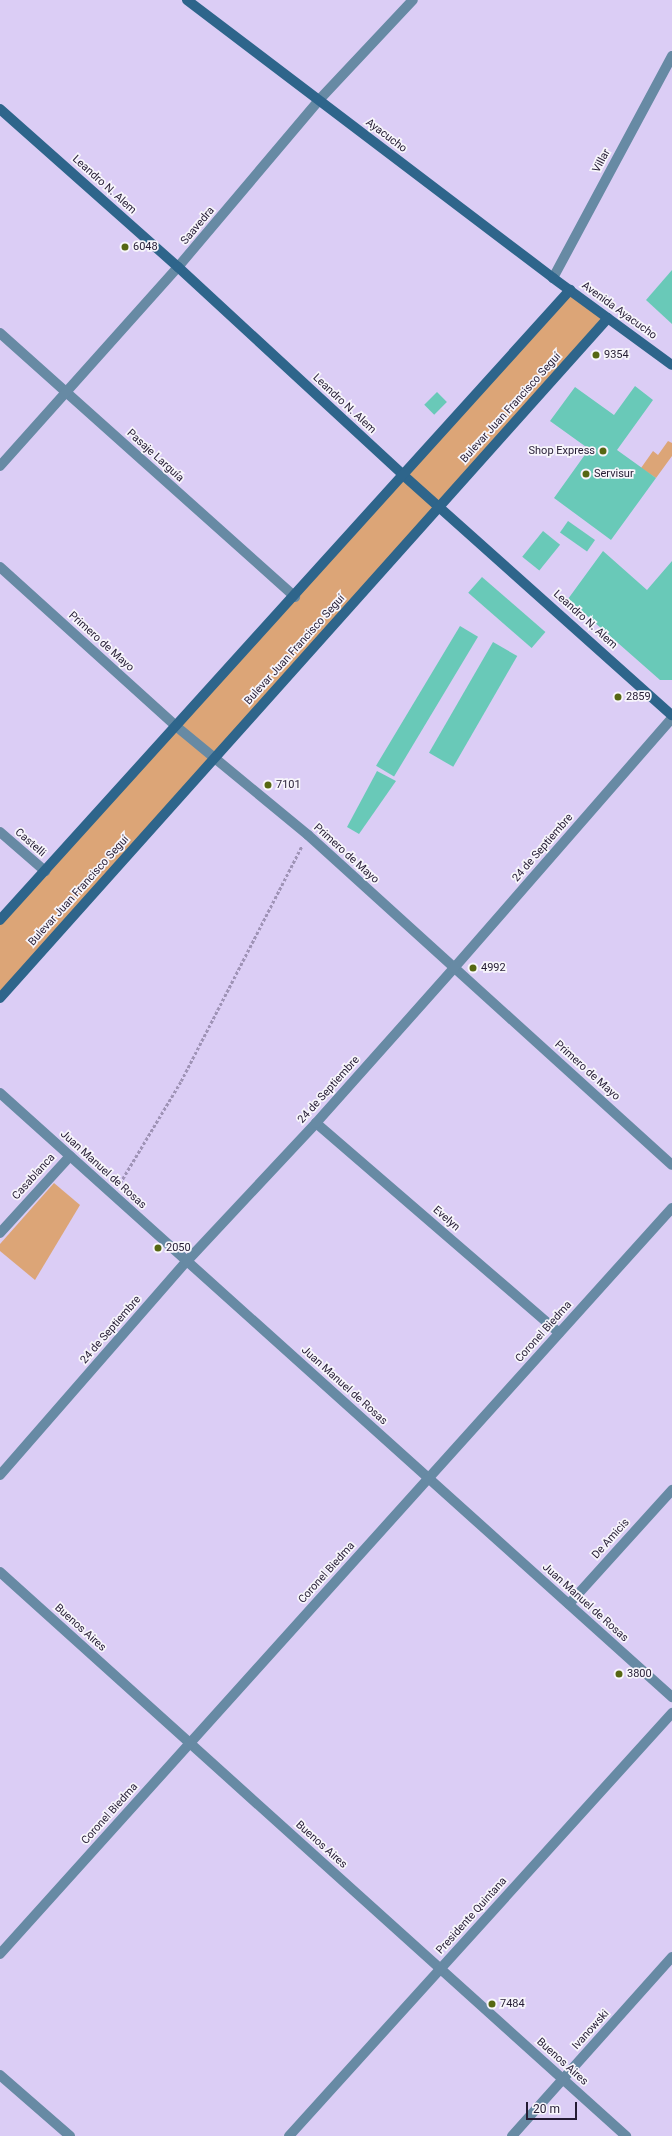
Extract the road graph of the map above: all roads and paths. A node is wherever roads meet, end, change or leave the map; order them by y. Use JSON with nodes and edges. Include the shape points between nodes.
{"nodes":[{"id":1,"x":187,"y":0,"type":"edge"},
{"id":2,"x":413,"y":0,"type":"edge"},
{"id":3,"x":672,"y":56,"type":"edge"},
{"id":4,"x":319,"y":100,"type":"junction"},
{"id":5,"x":0,"y":109,"type":"edge"},
{"id":6,"x":178,"y":267,"type":"junction"},
{"id":7,"x":553,"y":278,"type":"junction"},
{"id":8,"x":570,"y":290,"type":"junction"},
{"id":9,"x":608,"y":318,"type":"junction"},
{"id":10,"x":0,"y":333,"type":"edge"},
{"id":11,"x":672,"y":365,"type":"edge"},
{"id":12,"x":66,"y":392,"type":"junction"},
{"id":13,"x":0,"y":466,"type":"edge"},
{"id":14,"x":402,"y":474,"type":"junction"},
{"id":15,"x":440,"y":506,"type":"junction"},
{"id":16,"x":0,"y":567,"type":"edge"},
{"id":17,"x":295,"y":597,"type":"junction"},
{"id":18,"x":672,"y":715,"type":"edge"},
{"id":19,"x":672,"y":718,"type":"edge"},
{"id":20,"x":177,"y":727,"type":"junction"},
{"id":21,"x":215,"y":757,"type":"junction"},
{"id":22,"x":0,"y":832,"type":"edge"},
{"id":23,"x":308,"y":835,"type":"junction"},
{"id":24,"x":44,"y":871,"type":"junction"},
{"id":25,"x":0,"y":920,"type":"edge"},
{"id":26,"x":454,"y":968,"type":"junction"},
{"id":27,"x":0,"y":998,"type":"edge"},
{"id":28,"x":0,"y":1093,"type":"edge"},
{"id":29,"x":316,"y":1123,"type":"junction"},
{"id":30,"x":70,"y":1156,"type":"junction"},
{"id":31,"x":672,"y":1165,"type":"edge"},
{"id":32,"x":113,"y":1194,"type":"junction"},
{"id":33,"x":672,"y":1208,"type":"edge"},
{"id":34,"x":0,"y":1233,"type":"edge"},
{"id":35,"x":187,"y":1261,"type":"junction"},
{"id":36,"x":559,"y":1333,"type":"junction"},
{"id":37,"x":0,"y":1475,"type":"edge"},
{"id":38,"x":429,"y":1478,"type":"junction"},
{"id":39,"x":672,"y":1490,"type":"edge"},
{"id":40,"x":0,"y":1572,"type":"edge"},
{"id":41,"x":569,"y":1604,"type":"junction"},
{"id":42,"x":672,"y":1697,"type":"edge"},
{"id":43,"x":672,"y":1713,"type":"edge"},
{"id":44,"x":190,"y":1743,"type":"junction"},
{"id":45,"x":0,"y":1954,"type":"edge"},
{"id":46,"x":672,"y":1957,"type":"edge"},
{"id":47,"x":441,"y":1969,"type":"junction"},
{"id":48,"x":0,"y":2075,"type":"edge"},
{"id":49,"x":563,"y":2079,"type":"junction"},
{"id":50,"x":70,"y":2136,"type":"edge"},
{"id":51,"x":290,"y":2136,"type":"edge"},
{"id":52,"x":512,"y":2136,"type":"edge"},
{"id":53,"x":626,"y":2136,"type":"edge"}],
"edges":[{"from":1,"to":4,"type":"main road","name":"Ayacucho"},
{"from":2,"to":4,"type":"street","name":"Saavedra"},
{"from":3,"to":7,"type":"street","name":"Villar"},
{"from":4,"to":6,"type":"street","name":"Saavedra"},
{"from":4,"to":7,"type":"main road","name":"Ayacucho"},
{"from":5,"to":6,"type":"main road","name":"Leandro N. Alem"},
{"from":6,"to":12,"type":"street","name":"Saavedra"},
{"from":6,"to":14,"type":"main road","name":"Leandro N. Alem"},
{"from":7,"to":8,"type":"main road","name":"Ayacucho"},
{"from":8,"to":9,"type":"main road","name":"Avenida Ayacucho"},
{"from":8,"to":14,"type":"main road"},
{"from":9,"to":11,"type":"main road","name":"Avenida Ayacucho"},
{"from":9,"to":15,"type":"main road","name":"Bulevar Juan Francisco Seguí"},
{"from":10,"to":12,"type":"street","name":"Pasaje Larguía"},
{"from":12,"to":13,"type":"street","name":"Saavedra"},
{"from":12,"to":17,"type":"street","name":"Pasaje Larguía"},
{"from":14,"to":15,"type":"main road","name":"Leandro N. Alem"},
{"from":14,"to":17,"type":"main road"},
{"from":15,"to":18,"type":"main road","name":"Leandro N. Alem"},
{"from":15,"to":21,"type":"main road","name":"Bulevar Juan Francisco Seguí"},
{"from":16,"to":20,"type":"street","name":"Primero de Mayo"},
{"from":17,"to":20,"type":"main road"},
{"from":19,"to":26,"type":"street","name":"24 de Septiembre"},
{"from":20,"to":21,"type":"street","name":"Primero de Mayo"},
{"from":20,"to":24,"type":"main road"},
{"from":21,"to":23,"type":"street","name":"Primero de Mayo"},
{"from":21,"to":27,"type":"main road","name":"Bulevar Juan Francisco Seguí"},
{"from":22,"to":24,"type":"street","name":"Castelli"},
{"from":23,"to":26,"type":"street","name":"Primero de Mayo"},
{"from":23,"to":32,"type":"path","via":[[181,1081]]},
{"from":24,"to":25,"type":"main road"},
{"from":26,"to":29,"type":"street","name":"24 de Septiembre"},
{"from":26,"to":31,"type":"street","name":"Primero de Mayo"},
{"from":28,"to":30,"type":"street","name":"Juan Manuel de Rosas"},
{"from":29,"to":35,"type":"street","name":"24 de Septiembre"},
{"from":29,"to":36,"type":"street","name":"Evelyn"},
{"from":30,"to":32,"type":"street","name":"Juan Manuel de Rosas"},
{"from":30,"to":34,"type":"street","name":"Casablanca"},
{"from":32,"to":35,"type":"street","name":"Juan Manuel de Rosas"},
{"from":33,"to":36,"type":"street","name":"Coronel Biedma"},
{"from":35,"to":37,"type":"street","name":"24 de Septiembre"},
{"from":35,"to":38,"type":"street","name":"Juan Manuel de Rosas"},
{"from":36,"to":38,"type":"street","name":"Coronel Biedma"},
{"from":38,"to":41,"type":"street","name":"Juan Manuel de Rosas"},
{"from":38,"to":44,"type":"street","name":"Coronel Biedma"},
{"from":39,"to":41,"type":"street","name":"De Amicis"},
{"from":40,"to":44,"type":"street","name":"Buenos Aires"},
{"from":41,"to":42,"type":"street","name":"Juan Manuel de Rosas"},
{"from":43,"to":47,"type":"street","name":"Presidente Quintana"},
{"from":44,"to":45,"type":"street","name":"Coronel Biedma"},
{"from":44,"to":47,"type":"street","name":"Buenos Aires"},
{"from":46,"to":49,"type":"street","name":"Ivanowski"},
{"from":47,"to":49,"type":"street","name":"Buenos Aires"},
{"from":47,"to":51,"type":"street","name":"Presidente Quintana"},
{"from":48,"to":50,"type":"street"},
{"from":49,"to":52,"type":"street","name":"Ivanowski"},
{"from":49,"to":53,"type":"street","name":"Buenos Aires"}]}
